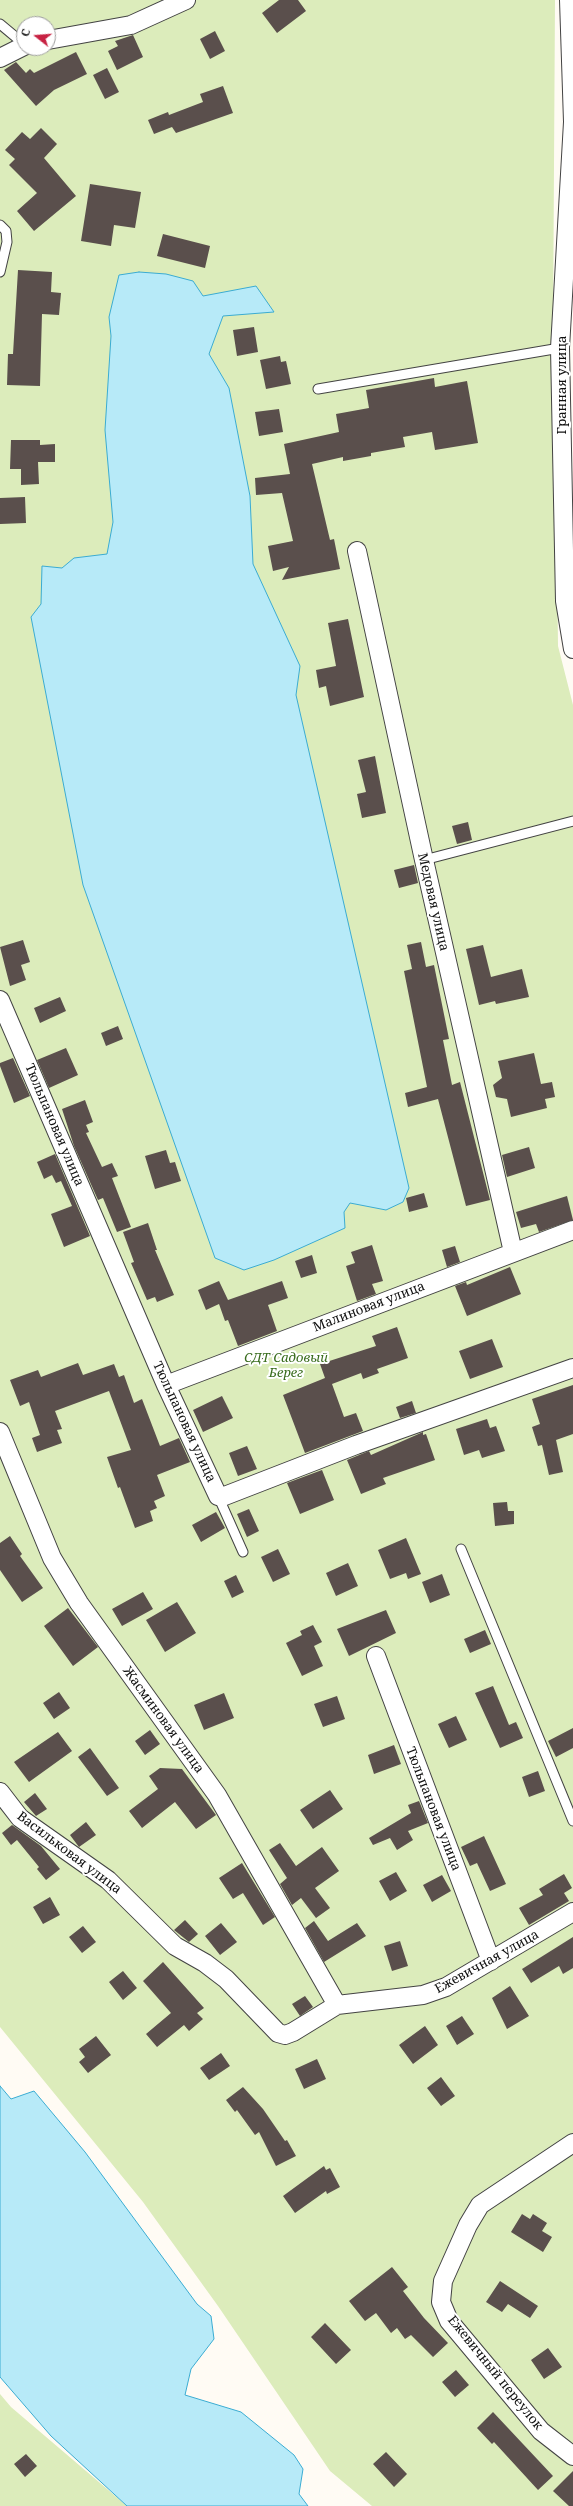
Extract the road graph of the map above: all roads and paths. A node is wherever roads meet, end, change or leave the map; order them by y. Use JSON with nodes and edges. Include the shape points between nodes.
{"nodes":[{"id":1,"x":186,"y":0,"type":"edge"},
{"id":2,"x":569,"y":0,"type":"edge"},
{"id":3,"x":0,"y":24,"type":"edge"},
{"id":4,"x":16,"y":38,"type":"edge"},
{"id":5,"x":56,"y":39,"type":"edge"},
{"id":6,"x":16,"y":49,"type":"edge"},
{"id":7,"x":0,"y":58,"type":"edge"},
{"id":8,"x":0,"y":225,"type":"edge"},
{"id":9,"x":0,"y":272,"type":"edge"},
{"id":10,"x":560,"y":348,"type":"junction"},
{"id":11,"x":318,"y":389,"type":"dead end"},
{"id":12,"x":358,"y":551,"type":"dead end"},
{"id":13,"x":573,"y":649,"type":"edge"},
{"id":14,"x":573,"y":821,"type":"edge"},
{"id":15,"x":424,"y":860,"type":"junction"},
{"id":16,"x":0,"y":1000,"type":"edge"},
{"id":17,"x":573,"y":1230,"type":"edge"},
{"id":18,"x":513,"y":1252,"type":"junction"},
{"id":19,"x":573,"y":1368,"type":"edge"},
{"id":20,"x":166,"y":1385,"type":"junction"},
{"id":21,"x":0,"y":1432,"type":"edge"},
{"id":22,"x":218,"y":1496,"type":"junction"},
{"id":23,"x":461,"y":1549,"type":"dead end"},
{"id":24,"x":243,"y":1552,"type":"dead end"},
{"id":25,"x":376,"y":1656,"type":"dead end"},
{"id":26,"x":0,"y":1792,"type":"edge"},
{"id":27,"x":573,"y":1821,"type":"edge"},
{"id":28,"x":573,"y":1912,"type":"edge"},
{"id":29,"x":491,"y":1962,"type":"junction"},
{"id":30,"x":337,"y":2005,"type":"junction"},
{"id":31,"x":285,"y":2035,"type":"joint"},
{"id":32,"x":573,"y":2143,"type":"edge"},
{"id":33,"x":573,"y":2456,"type":"edge"}],
"edges":[{"from":1,"to":5,"type":"street","via":[[131,25]]},
{"from":2,"to":10,"type":"street","name":"Гранная улица","via":[[572,122]]},
{"from":3,"to":4,"type":"lane"},
{"from":6,"to":7,"type":"street"},
{"from":8,"to":9,"type":"lane","via":[[6,231],[7,242]]},
{"from":10,"to":11,"type":"lane"},
{"from":10,"to":13,"type":"street","name":"Гранная улица","via":[[564,601]]},
{"from":12,"to":15,"type":"street","name":"Медовая улица"},
{"from":14,"to":15,"type":"lane"},
{"from":15,"to":18,"type":"street","name":"Медовая улица"},
{"from":16,"to":20,"type":"street","name":"Тюльпановая улица"},
{"from":17,"to":18,"type":"street","name":"Малиновая улица"},
{"from":18,"to":20,"type":"street","name":"Малиновая улица"},
{"from":19,"to":22,"type":"street","name":"Тюльпановая улица","via":[[356,1445],[222,1497]]},
{"from":20,"to":22,"type":"street","name":"Тюльпановая улица"},
{"from":21,"to":30,"type":"street","name":"Жасминовая улица","via":[[52,1558],[79,1603],[217,1795]]},
{"from":22,"to":24,"type":"lane"},
{"from":23,"to":27,"type":"lane"},
{"from":25,"to":29,"type":"street","name":"Тюльпановая улица"},
{"from":26,"to":31,"type":"street","name":"Васильковая улица","via":[[20,1818],[108,1880],[165,1939],[215,1970],[278,2034]]},
{"from":28,"to":29,"type":"street","name":"Ежевичная улица"},
{"from":29,"to":30,"type":"street","name":"Ежевичная улица","via":[[446,1987],[423,1995]]},
{"from":30,"to":31,"type":"street","name":"Ежевичная улица"},
{"from":32,"to":33,"type":"street","name":"Ежевичный переулок","via":[[480,2205],[442,2281],[441,2302],[450,2321],[541,2431]]}]}
